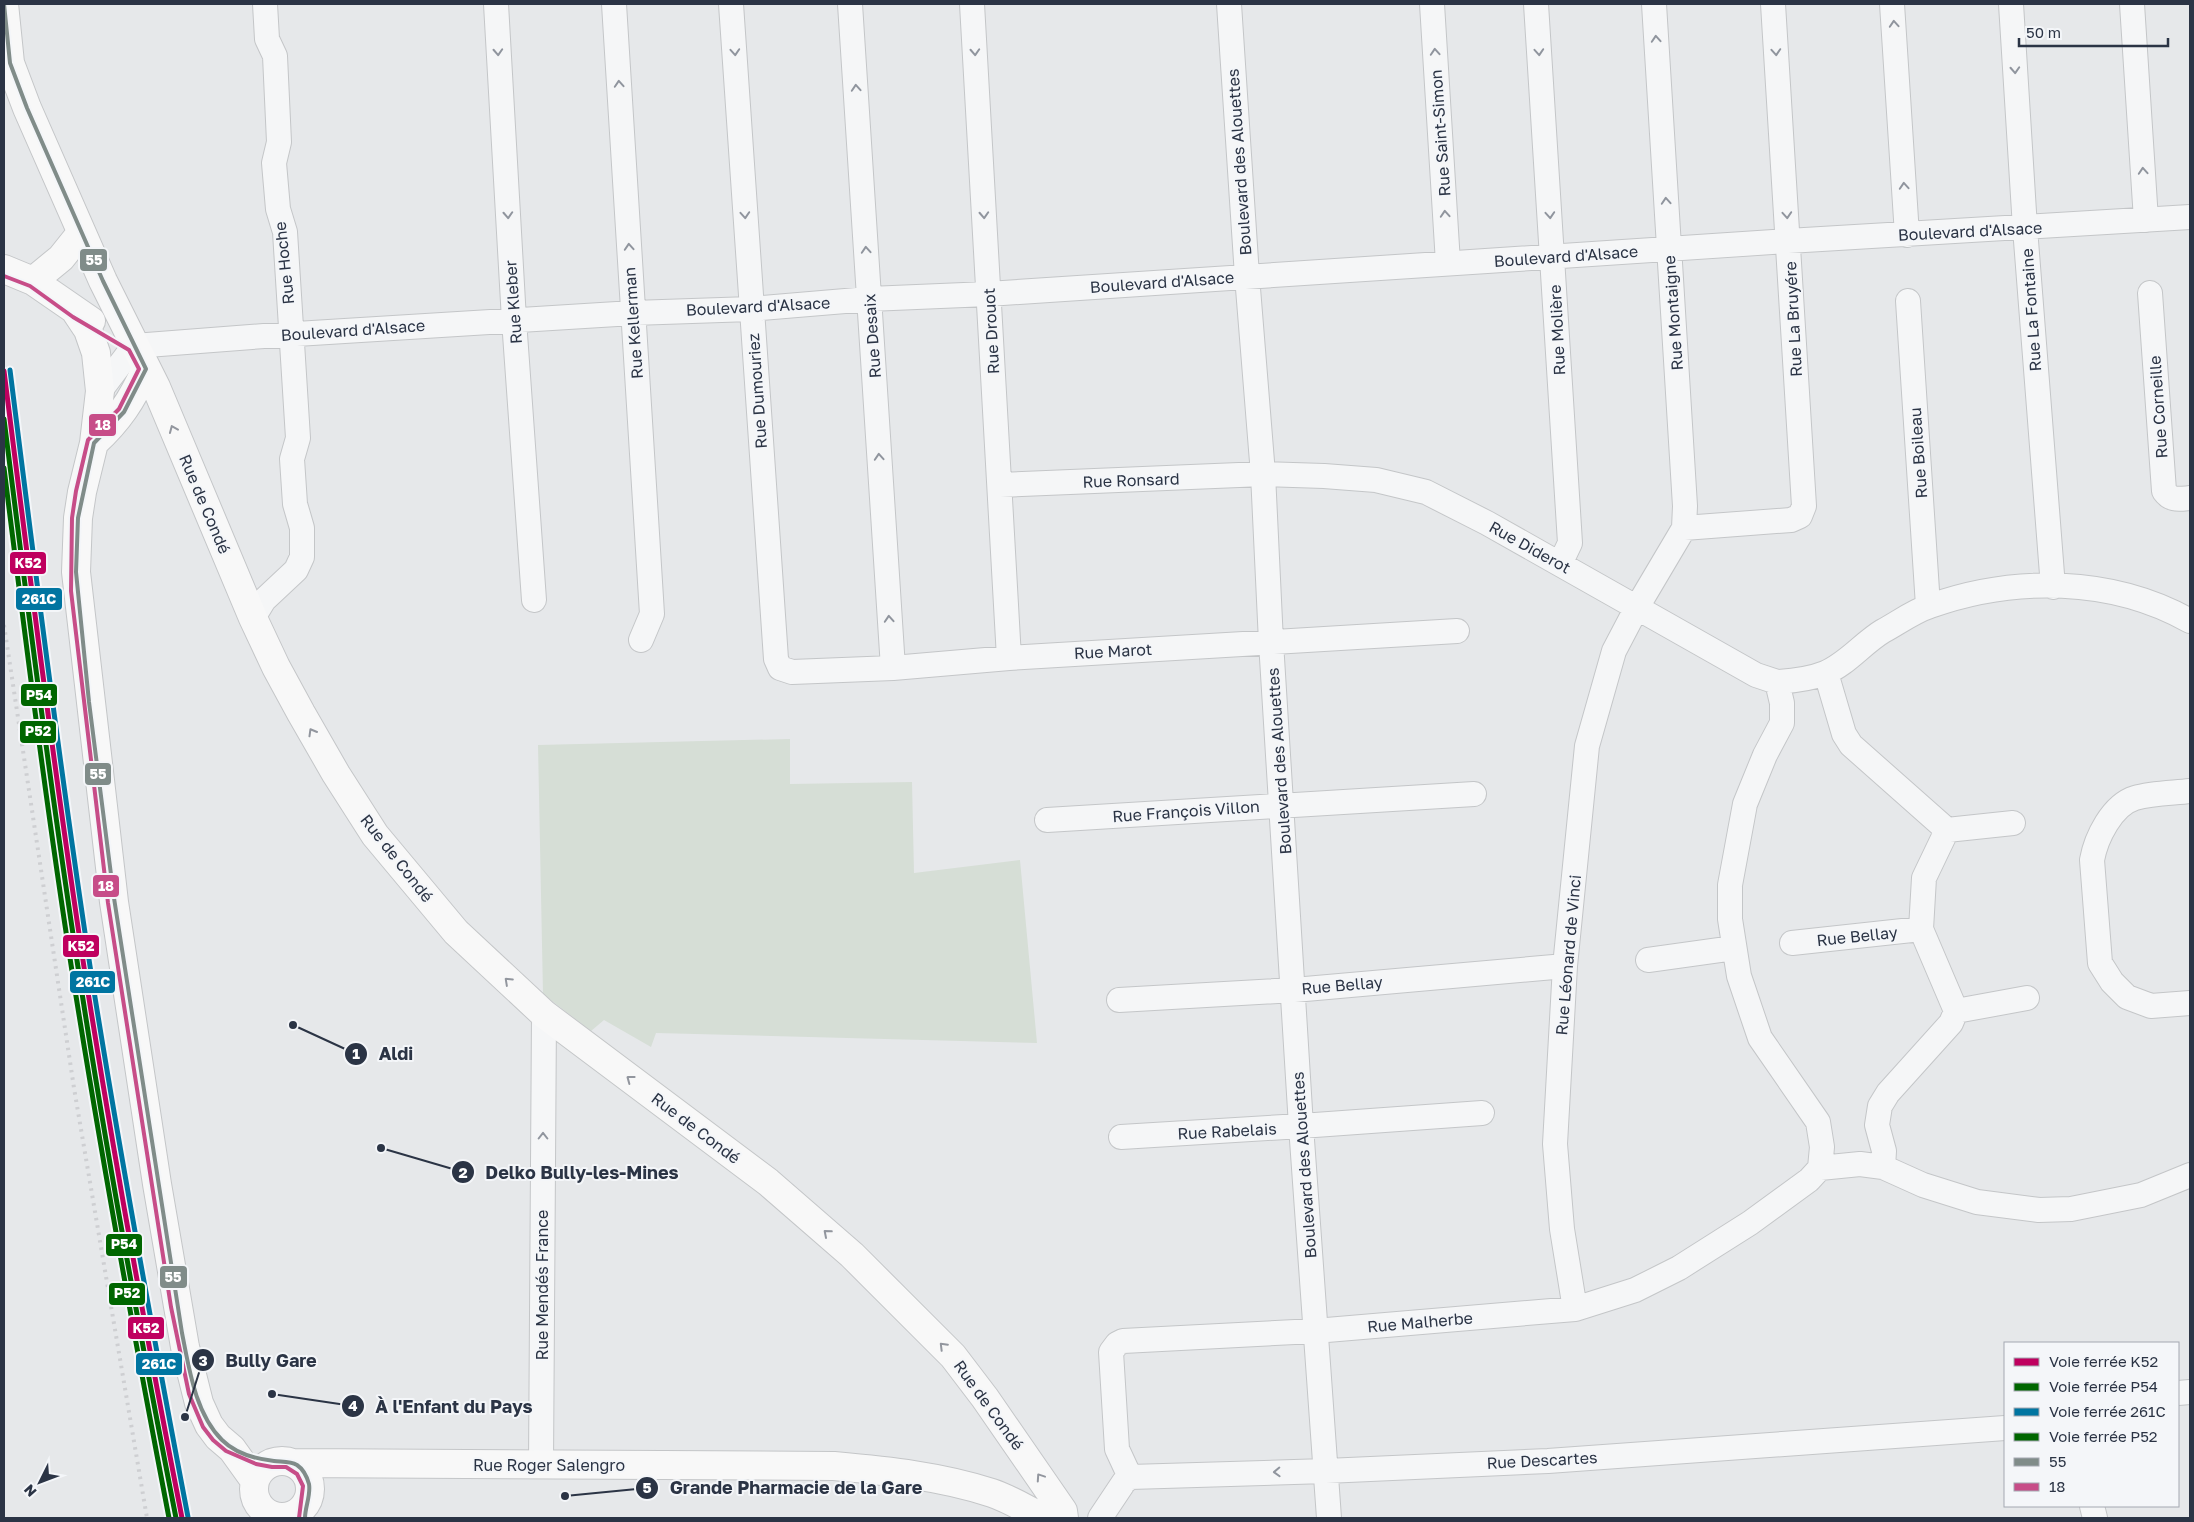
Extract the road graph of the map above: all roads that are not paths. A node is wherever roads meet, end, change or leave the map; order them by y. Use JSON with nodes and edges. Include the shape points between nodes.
{"nodes":[{"id":1,"x":4,"y":4,"type":"edge"},
{"id":2,"x":265,"y":4,"type":"edge"},
{"id":3,"x":496,"y":4,"type":"edge"},
{"id":4,"x":614,"y":4,"type":"edge"},
{"id":5,"x":731,"y":4,"type":"edge"},
{"id":6,"x":850,"y":4,"type":"edge"},
{"id":7,"x":972,"y":4,"type":"edge"},
{"id":8,"x":1229,"y":4,"type":"edge"},
{"id":9,"x":1432,"y":4,"type":"edge"},
{"id":10,"x":1536,"y":4,"type":"edge"},
{"id":11,"x":1654,"y":4,"type":"edge"},
{"id":12,"x":1772,"y":4,"type":"edge"},
{"id":13,"x":1892,"y":4,"type":"edge"},
{"id":14,"x":2011,"y":4,"type":"edge"},
{"id":15,"x":2132,"y":4,"type":"edge"},
{"id":16,"x":2190,"y":217,"type":"edge"},
{"id":17,"x":2146,"y":220,"type":"junction"},
{"id":18,"x":2025,"y":228,"type":"junction"},
{"id":19,"x":81,"y":233,"type":"junction"},
{"id":20,"x":1906,"y":235,"type":"junction"},
{"id":21,"x":1788,"y":241,"type":"junction"},
{"id":22,"x":1669,"y":249,"type":"junction"},
{"id":23,"x":1553,"y":257,"type":"junction"},
{"id":24,"x":1448,"y":263,"type":"junction"},
{"id":25,"x":19,"y":276,"type":"edge"},
{"id":26,"x":1247,"y":276,"type":"junction"},
{"id":27,"x":2150,"y":293,"type":"dead end"},
{"id":28,"x":988,"y":294,"type":"junction"},
{"id":29,"x":869,"y":299,"type":"junction"},
{"id":30,"x":1908,"y":300,"type":"dead end"},
{"id":31,"x":752,"y":309,"type":"junction"},
{"id":32,"x":76,"y":312,"type":"junction"},
{"id":33,"x":633,"y":313,"type":"junction"},
{"id":34,"x":514,"y":320,"type":"junction"},
{"id":35,"x":291,"y":334,"type":"junction"},
{"id":36,"x":140,"y":358,"type":"junction"},
{"id":37,"x":100,"y":391,"type":"junction"},
{"id":38,"x":94,"y":443,"type":"junction"},
{"id":39,"x":1263,"y":474,"type":"junction"},
{"id":40,"x":1000,"y":485,"type":"junction"},
{"id":41,"x":2190,"y":498,"type":"edge"},
{"id":42,"x":1684,"y":528,"type":"junction"},
{"id":43,"x":1560,"y":564,"type":"junction"},
{"id":44,"x":287,"y":578,"type":"junction"},
{"id":45,"x":237,"y":579,"type":"junction"},
{"id":46,"x":2053,"y":586,"type":"junction"},
{"id":47,"x":534,"y":600,"type":"dead end"},
{"id":48,"x":1928,"y":606,"type":"junction"},
{"id":49,"x":1636,"y":608,"type":"junction"},
{"id":50,"x":253,"y":618,"type":"junction"},
{"id":51,"x":2190,"y":621,"type":"edge"},
{"id":52,"x":1457,"y":631,"type":"dead end"},
{"id":53,"x":640,"y":640,"type":"dead end"},
{"id":54,"x":1271,"y":642,"type":"junction"},
{"id":55,"x":776,"y":658,"type":"joint"},
{"id":56,"x":1009,"y":658,"type":"junction"},
{"id":57,"x":892,"y":668,"type":"junction"},
{"id":58,"x":1826,"y":673,"type":"junction"},
{"id":59,"x":1777,"y":682,"type":"junction"},
{"id":60,"x":2190,"y":790,"type":"edge"},
{"id":61,"x":1474,"y":794,"type":"dead end"},
{"id":62,"x":1282,"y":804,"type":"junction"},
{"id":63,"x":1047,"y":820,"type":"dead end"},
{"id":64,"x":2013,"y":823,"type":"dead end"},
{"id":65,"x":1947,"y":830,"type":"junction"},
{"id":66,"x":1921,"y":929,"type":"junction"},
{"id":67,"x":1792,"y":943,"type":"dead end"},
{"id":68,"x":1734,"y":948,"type":"junction"},
{"id":69,"x":1648,"y":960,"type":"dead end"},
{"id":70,"x":1565,"y":966,"type":"junction"},
{"id":71,"x":1294,"y":990,"type":"junction"},
{"id":72,"x":2027,"y":998,"type":"dead end"},
{"id":73,"x":1120,"y":1000,"type":"dead end"},
{"id":74,"x":2190,"y":1003,"type":"edge"},
{"id":75,"x":1956,"y":1011,"type":"junction"},
{"id":76,"x":544,"y":1014,"type":"junction"},
{"id":77,"x":1482,"y":1113,"type":"dead end"},
{"id":78,"x":1301,"y":1126,"type":"junction"},
{"id":79,"x":1121,"y":1137,"type":"dead end"},
{"id":80,"x":1883,"y":1167,"type":"junction"},
{"id":81,"x":1820,"y":1168,"type":"junction"},
{"id":82,"x":2190,"y":1174,"type":"edge"},
{"id":83,"x":1575,"y":1309,"type":"junction"},
{"id":84,"x":1315,"y":1331,"type":"junction"},
{"id":85,"x":2004,"y":1428,"type":"edge"},
{"id":86,"x":232,"y":1449,"type":"junction"},
{"id":87,"x":284,"y":1462,"type":"junction"},
{"id":88,"x":346,"y":1464,"type":"junction"},
{"id":89,"x":541,"y":1465,"type":"junction"},
{"id":90,"x":1326,"y":1471,"type":"junction"},
{"id":91,"x":1130,"y":1477,"type":"junction"},
{"id":92,"x":254,"y":1481,"type":"junction"},
{"id":93,"x":296,"y":1509,"type":"edge"},
{"id":94,"x":1044,"y":1518,"type":"edge"},
{"id":95,"x":1064,"y":1518,"type":"edge"},
{"id":96,"x":1100,"y":1518,"type":"edge"},
{"id":97,"x":1329,"y":1518,"type":"edge"}],
"edges":[{"from":1,"to":19,"type":"street","name":"Rue de Condé","via":[[13,73]]},
{"from":2,"to":35,"type":"street","name":"Rue Hoche","via":[[267,39],[275,56],[279,142],[274,163],[278,209],[285,232]]},
{"from":3,"to":34,"type":"street","name":"Rue Kleber","one_way":true},
{"from":33,"to":4,"type":"street","name":"Rue Kellerman","one_way":true},
{"from":5,"to":31,"type":"street","name":"Rue Dumouriez","one_way":true},
{"from":29,"to":6,"type":"street","name":"Rue Desaix","one_way":true},
{"from":7,"to":28,"type":"street","name":"Rue Drouot","one_way":true},
{"from":8,"to":26,"type":"street","name":"Boulevard des Alouettes"},
{"from":24,"to":9,"type":"street","name":"Rue Saint-Simon","one_way":true},
{"from":10,"to":23,"type":"street","name":"Rue Molière","one_way":true},
{"from":22,"to":11,"type":"street","name":"Rue Montaigne","one_way":true},
{"from":12,"to":21,"type":"street","name":"Rue La Bruyére","one_way":true},
{"from":20,"to":13,"type":"street","one_way":true},
{"from":14,"to":18,"type":"street","name":"Rue La Fontaine","one_way":true},
{"from":17,"to":15,"type":"street","one_way":true},
{"from":16,"to":17,"type":"street","name":"Boulevard d'Alsace"},
{"from":17,"to":18,"type":"street","name":"Boulevard d'Alsace"},
{"from":18,"to":20,"type":"street","name":"Boulevard d'Alsace"},
{"from":18,"to":46,"type":"street","name":"Rue La Fontaine"},
{"from":19,"to":25,"type":"street","via":[[61,258]]},
{"from":19,"to":36,"type":"street","name":"Rue de Condé"},
{"from":20,"to":21,"type":"street","name":"Boulevard d'Alsace"},
{"from":21,"to":22,"type":"street","name":"Boulevard d'Alsace"},
{"from":21,"to":42,"type":"street","name":"Rue La Bruyére","via":[[1804,506],[1800,516],[1790,520]]},
{"from":22,"to":23,"type":"street","name":"Boulevard d'Alsace"},
{"from":22,"to":42,"type":"street","name":"Rue Montaigne"},
{"from":23,"to":24,"type":"street","name":"Boulevard d'Alsace"},
{"from":23,"to":43,"type":"street","name":"Rue Molière","via":[[1570,543]]},
{"from":24,"to":26,"type":"street","name":"Boulevard d'Alsace"},
{"from":25,"to":32,"type":"street"},
{"from":26,"to":28,"type":"street","name":"Boulevard d'Alsace"},
{"from":26,"to":39,"type":"street","name":"Boulevard des Alouettes"},
{"from":27,"to":41,"type":"street","name":"Rue Corneille","via":[[2164,491],[2173,499]]},
{"from":28,"to":29,"type":"street","name":"Boulevard d'Alsace"},
{"from":28,"to":40,"type":"street","name":"Rue Drouot"},
{"from":29,"to":31,"type":"street","name":"Boulevard d'Alsace"},
{"from":57,"to":29,"type":"street","name":"Rue Desaix","one_way":true},
{"from":30,"to":48,"type":"street","name":"Rue Boileau"},
{"from":31,"to":33,"type":"street","name":"Boulevard d'Alsace"},
{"from":31,"to":55,"type":"street","name":"Rue Dumouriez"},
{"from":32,"to":36,"type":"street"},
{"from":32,"to":37,"type":"street","via":[[88,330],[96,353]]},
{"from":33,"to":34,"type":"street","name":"Boulevard d'Alsace"},
{"from":33,"to":53,"type":"street","name":"Rue Kellerman","via":[[652,614]]},
{"from":34,"to":35,"type":"street","name":"Boulevard d'Alsace"},
{"from":34,"to":47,"type":"street","name":"Rue Kleber"},
{"from":35,"to":36,"type":"street","name":"Boulevard d'Alsace"},
{"from":35,"to":44,"type":"street","name":"Rue Hoche","via":[[298,438],[292,459],[295,504],[302,528],[302,557],[296,570]]},
{"from":36,"to":37,"type":"street"},
{"from":36,"to":38,"type":"street","via":[[124,412]]},
{"from":45,"to":36,"type":"street","name":"Rue de Condé","one_way":true,"via":[[156,388]]},
{"from":37,"to":38,"type":"street"},
{"from":38,"to":86,"type":"street","via":[[78,518],[76,572],[114,902],[185,1347],[199,1403],[218,1437]]},
{"from":39,"to":40,"type":"street","name":"Rue Ronsard"},
{"from":39,"to":43,"type":"street","name":"Rue Diderot","via":[[1376,480],[1426,492]]},
{"from":39,"to":54,"type":"street","name":"Boulevard des Alouettes"},
{"from":40,"to":56,"type":"street","name":"Rue Drouot"},
{"from":42,"to":49,"type":"street","name":"Rue Montaigne"},
{"from":43,"to":49,"type":"street","name":"Rue Diderot"},
{"from":44,"to":45,"type":"street","via":[[266,581]]},
{"from":44,"to":50,"type":"street","name":"Rue Hoche","via":[[259,605]]},
{"from":45,"to":50,"type":"street","name":"Rue de Condé"},
{"from":46,"to":48,"type":"street","via":[[2025,585],[1978,592]]},
{"from":46,"to":51,"type":"street","via":[[2100,588],[2171,610]]},
{"from":48,"to":58,"type":"street","via":[[1877,635]]},
{"from":49,"to":59,"type":"street","name":"Rue Diderot","via":[[1756,675]]},
{"from":49,"to":70,"type":"street","name":"Rue Léonard de Vinci","via":[[1614,651],[1587,746]]},
{"from":76,"to":50,"type":"street","name":"Rue de Condé","one_way":true,"via":[[456,932],[375,835],[306,722]]},
{"from":52,"to":54,"type":"street","name":"Rue Marot"},
{"from":54,"to":56,"type":"street","name":"Rue Marot"},
{"from":54,"to":62,"type":"street","name":"Boulevard des Alouettes"},
{"from":55,"to":57,"type":"street","name":"Rue Marot","via":[[780,668],[792,672]]},
{"from":56,"to":57,"type":"street","name":"Rue Marot"},
{"from":58,"to":59,"type":"street"},
{"from":58,"to":65,"type":"street","via":[[1844,734],[1852,745]]},
{"from":59,"to":68,"type":"street","via":[[1782,723],[1745,804],[1735,850],[1730,885]]},
{"from":60,"to":74,"type":"street","via":[[2135,798],[2120,808],[2094,846],[2092,860],[2100,963],[2112,982],[2127,997],[2151,1006]]},
{"from":61,"to":62,"type":"street","name":"Rue François Villon"},
{"from":62,"to":63,"type":"street","name":"Rue François Villon"},
{"from":62,"to":71,"type":"street","name":"Boulevard des Alouettes"},
{"from":64,"to":65,"type":"street"},
{"from":65,"to":66,"type":"street","via":[[1924,878]]},
{"from":66,"to":67,"type":"street","name":"Rue Bellay"},
{"from":66,"to":75,"type":"street"},
{"from":68,"to":69,"type":"street"},
{"from":68,"to":81,"type":"street","via":[[1739,976],[1760,1038],[1818,1122],[1822,1147]]},
{"from":70,"to":71,"type":"street","name":"Rue Bellay"},
{"from":70,"to":83,"type":"street","name":"Rue Léonard de Vinci","via":[[1555,1144],[1562,1229]]},
{"from":71,"to":73,"type":"street","name":"Rue Bellay"},
{"from":71,"to":78,"type":"street","name":"Boulevard des Alouettes"},
{"from":72,"to":75,"type":"street"},
{"from":75,"to":80,"type":"street","via":[[1951,1023],[1888,1092],[1880,1106],[1878,1125],[1884,1150]]},
{"from":89,"to":76,"type":"street","name":"Rue Mendés France","one_way":true},
{"from":95,"to":76,"type":"street","name":"Rue de Condé","one_way":true,"via":[[1063,1511],[1025,1454],[953,1356],[852,1255],[768,1182]]},
{"from":77,"to":78,"type":"street","name":"Rue Rabelais"},
{"from":78,"to":79,"type":"street","name":"Rue Rabelais"},
{"from":78,"to":84,"type":"street","name":"Boulevard des Alouettes"},
{"from":80,"to":81,"type":"street","via":[[1860,1164]]},
{"from":80,"to":82,"type":"street","via":[[1923,1185],[1977,1202],[2040,1210],[2071,1209],[2141,1195]]},
{"from":81,"to":83,"type":"street","name":"Rue Malherbe","via":[[1809,1180],[1750,1223],[1686,1264],[1635,1290]]},
{"from":83,"to":84,"type":"street","name":"Rue Malherbe"},
{"from":84,"to":90,"type":"street","name":"Boulevard des Alouettes"},
{"from":84,"to":91,"type":"street","name":"Rue Malherbe","via":[[1117,1344],[1111,1352],[1118,1449]]},
{"from":85,"to":90,"type":"street","name":"Rue Descartes","via":[[1548,1461]]},
{"from":86,"to":87,"type":"street","name":"Rue Roger Salengro"},
{"from":86,"to":92,"type":"street"},
{"from":87,"to":88,"type":"street","name":"Rue Roger Salengro"},
{"from":87,"to":92,"type":"street","via":[[262,1468]]},
{"from":87,"to":93,"type":"street","via":[[305,1474]]},
{"from":88,"to":89,"type":"street","name":"Rue Roger Salengro"},
{"from":88,"to":93,"type":"street","name":"Rue Roger Salengro","via":[[321,1477]]},
{"from":89,"to":94,"type":"street","name":"Rue Roger Salengro","via":[[834,1466],[907,1472],[994,1494]]},
{"from":90,"to":91,"type":"street","name":"Rue Descartes","one_way":true},
{"from":90,"to":97,"type":"street","name":"Boulevard des Alouettes"},
{"from":91,"to":96,"type":"street"},
{"from":92,"to":93,"type":"street","via":[[257,1503],[265,1511]]}]}
